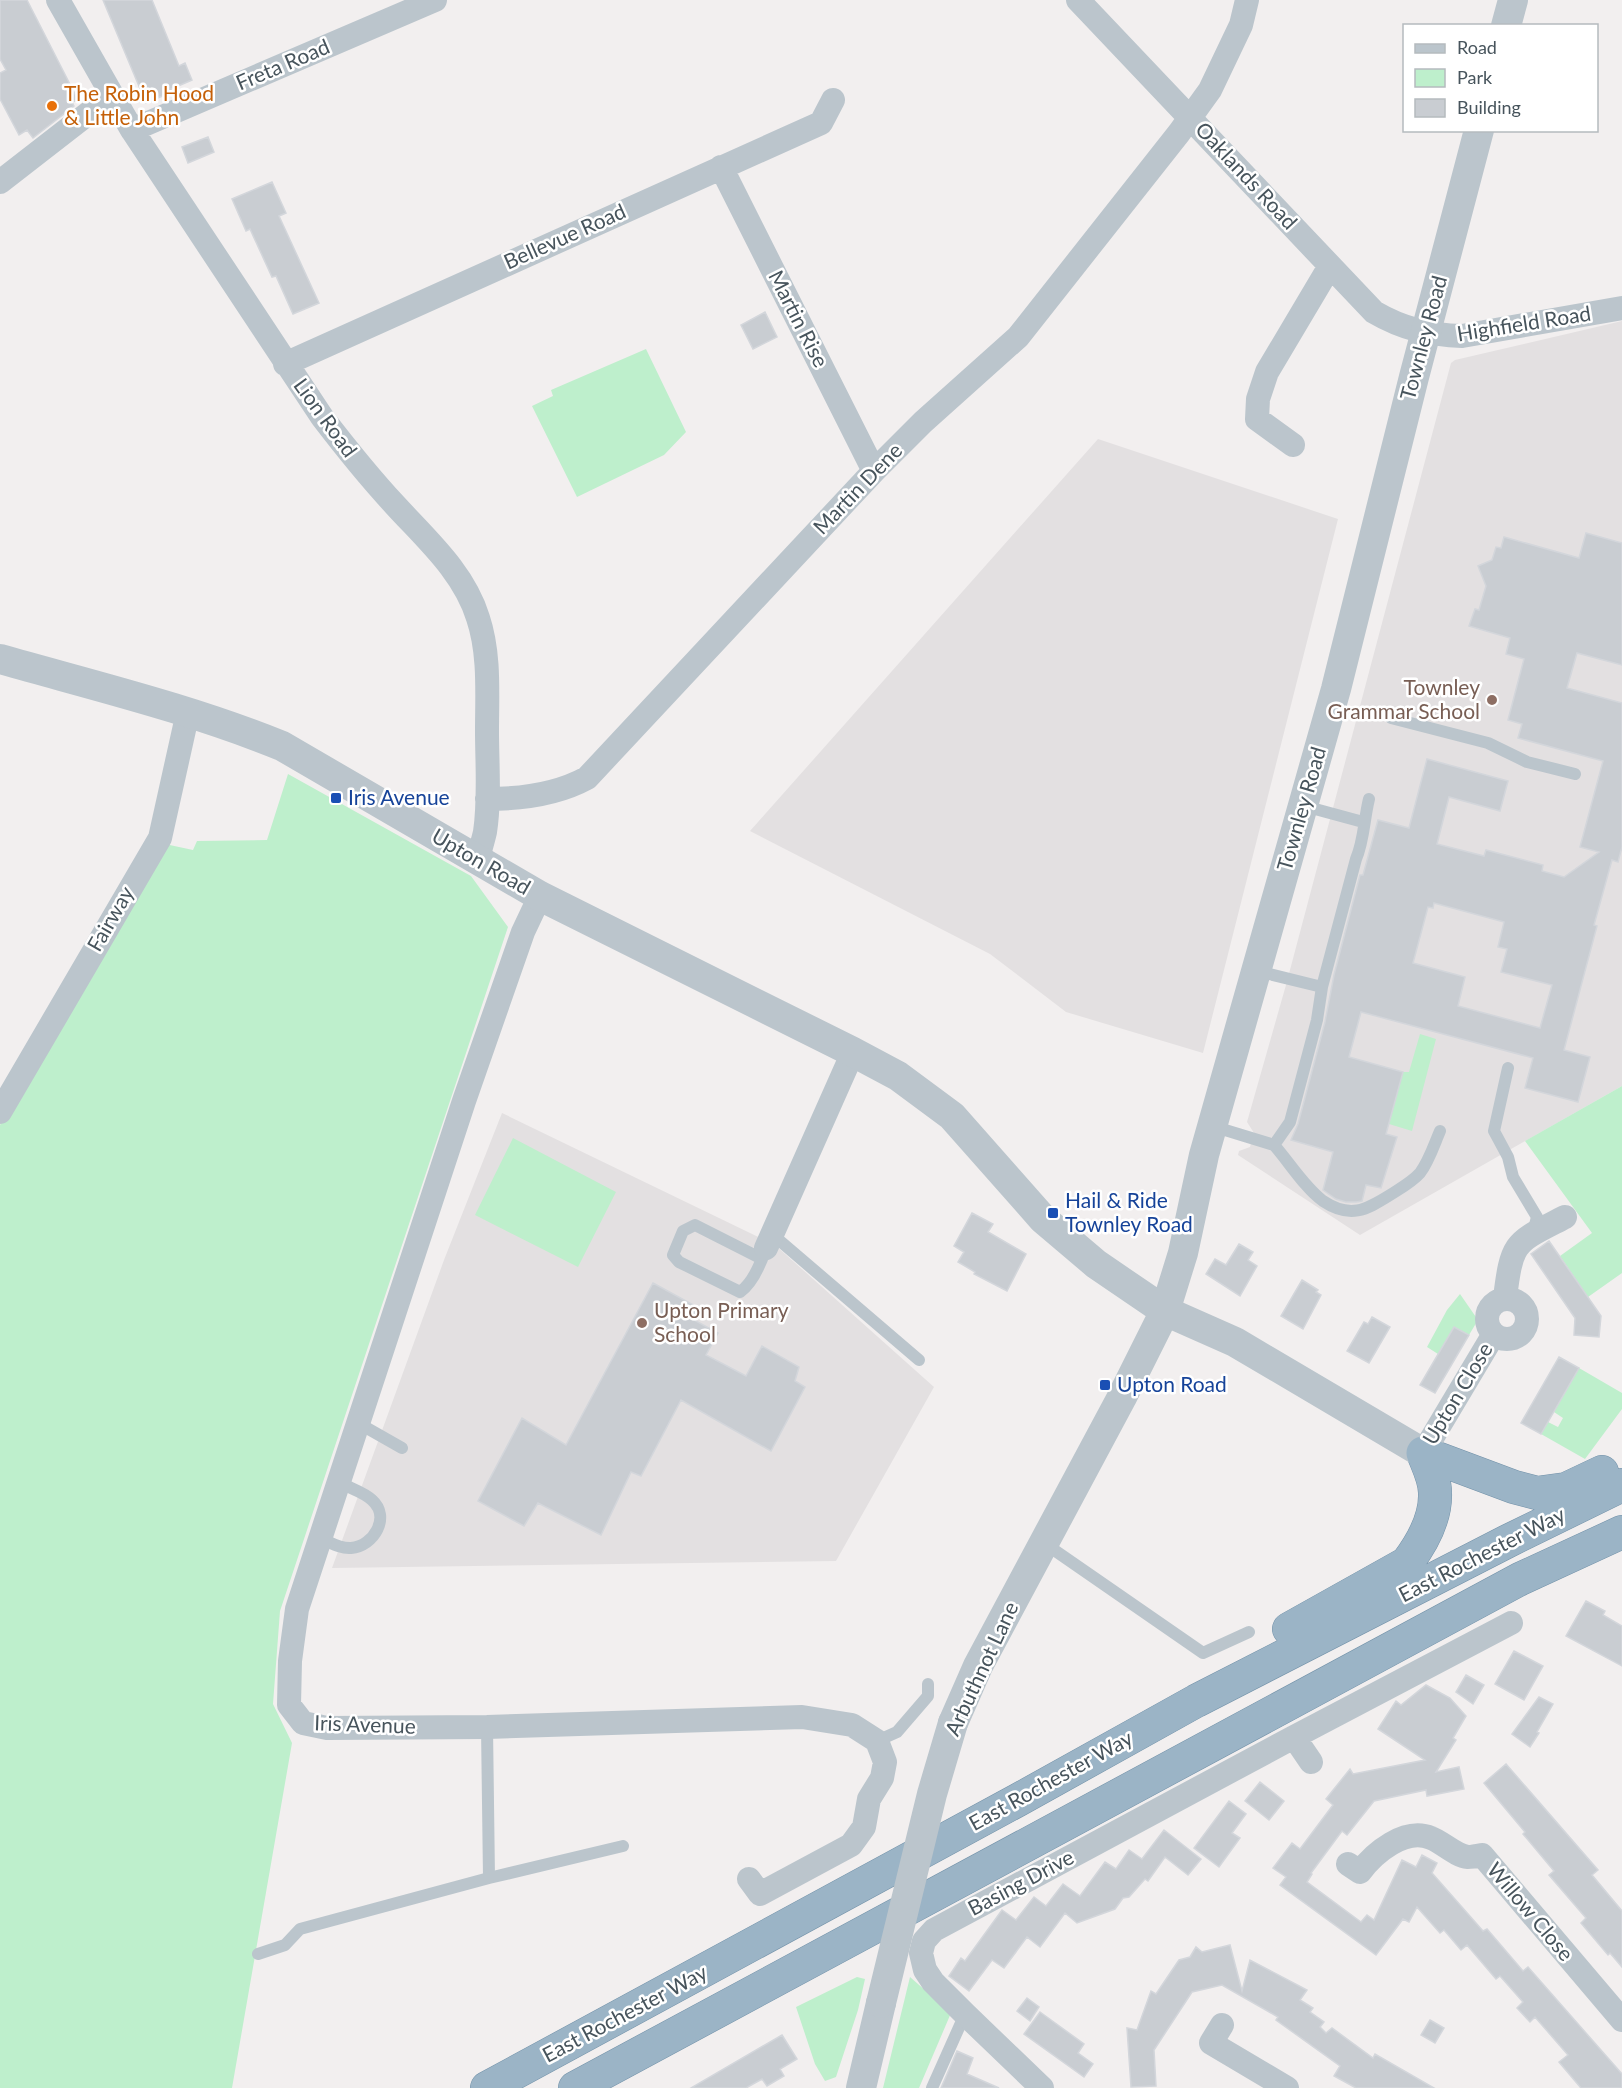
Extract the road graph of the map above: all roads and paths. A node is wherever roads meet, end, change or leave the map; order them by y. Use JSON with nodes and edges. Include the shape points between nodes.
{"nodes":[{"id":1,"x":58,"y":0,"type":"edge"},
{"id":2,"x":435,"y":0,"type":"edge"},
{"id":3,"x":1078,"y":0,"type":"edge"},
{"id":4,"x":1247,"y":0,"type":"edge"},
{"id":5,"x":1513,"y":0,"type":"edge"},
{"id":6,"x":1507,"y":24,"type":"edge"},
{"id":7,"x":112,"y":95,"type":"junction"},
{"id":8,"x":833,"y":100,"type":"dead end"},
{"id":9,"x":1190,"y":117,"type":"junction"},
{"id":10,"x":132,"y":130,"type":"junction"},
{"id":11,"x":1478,"y":132,"type":"edge"},
{"id":12,"x":721,"y":167,"type":"junction"},
{"id":13,"x":0,"y":182,"type":"edge"},
{"id":14,"x":1330,"y":266,"type":"junction"},
{"id":15,"x":1622,"y":308,"type":"edge"},
{"id":16,"x":1426,"y":333,"type":"junction"},
{"id":17,"x":285,"y":363,"type":"junction"},
{"id":18,"x":1293,"y":445,"type":"dead end"},
{"id":19,"x":874,"y":471,"type":"junction"},
{"id":20,"x":0,"y":659,"type":"edge"},
{"id":21,"x":188,"y":712,"type":"junction"},
{"id":22,"x":1391,"y":718,"type":"dead end"},
{"id":23,"x":1575,"y":774,"type":"dead end"},
{"id":24,"x":487,"y":799,"type":"junction"},
{"id":25,"x":1369,"y":799,"type":"dead end"},
{"id":26,"x":1302,"y":806,"type":"junction"},
{"id":27,"x":1363,"y":822,"type":"junction"},
{"id":28,"x":478,"y":858,"type":"junction"},
{"id":29,"x":540,"y":896,"type":"junction"},
{"id":30,"x":1256,"y":971,"type":"junction"},
{"id":31,"x":1322,"y":987,"type":"junction"},
{"id":32,"x":853,"y":1052,"type":"junction"},
{"id":33,"x":1508,"y":1068,"type":"dead end"},
{"id":34,"x":0,"y":1113,"type":"edge"},
{"id":35,"x":1212,"y":1126,"type":"junction"},
{"id":36,"x":1440,"y":1131,"type":"dead end"},
{"id":37,"x":1274,"y":1145,"type":"junction"},
{"id":38,"x":1565,"y":1217,"type":"dead end"},
{"id":39,"x":1533,"y":1234,"type":"junction"},
{"id":40,"x":767,"y":1247,"type":"junction"},
{"id":41,"x":1505,"y":1298,"type":"junction"},
{"id":42,"x":1165,"y":1311,"type":"junction"},
{"id":43,"x":1494,"y":1334,"type":"junction"},
{"id":44,"x":919,"y":1360,"type":"dead end"},
{"id":45,"x":358,"y":1423,"type":"junction"},
{"id":46,"x":402,"y":1448,"type":"dead end"},
{"id":47,"x":1423,"y":1453,"type":"junction"},
{"id":48,"x":1622,"y":1462,"type":"edge"},
{"id":49,"x":339,"y":1482,"type":"junction"},
{"id":50,"x":1622,"y":1485,"type":"edge"},
{"id":51,"x":1622,"y":1532,"type":"edge"},
{"id":52,"x":320,"y":1538,"type":"junction"},
{"id":53,"x":1044,"y":1543,"type":"junction"},
{"id":54,"x":1511,"y":1623,"type":"dead end"},
{"id":55,"x":1249,"y":1632,"type":"dead end"},
{"id":56,"x":928,"y":1683,"type":"dead end"},
{"id":57,"x":1196,"y":1701,"type":"junction"},
{"id":58,"x":487,"y":1727,"type":"junction"},
{"id":59,"x":1294,"y":1737,"type":"junction"},
{"id":60,"x":877,"y":1741,"type":"junction"},
{"id":61,"x":1311,"y":1762,"type":"dead end"},
{"id":62,"x":623,"y":1846,"type":"dead end"},
{"id":63,"x":1360,"y":1872,"type":"dead end"},
{"id":64,"x":489,"y":1878,"type":"junction"},
{"id":65,"x":749,"y":1879,"type":"dead end"},
{"id":66,"x":258,"y":1954,"type":"dead end"},
{"id":67,"x":965,"y":2014,"type":"junction"},
{"id":68,"x":1622,"y":2020,"type":"edge"},
{"id":69,"x":1210,"y":2044,"type":"dead end"},
{"id":70,"x":487,"y":2088,"type":"edge"},
{"id":71,"x":575,"y":2088,"type":"edge"},
{"id":72,"x":861,"y":2088,"type":"edge"},
{"id":73,"x":932,"y":2088,"type":"edge"},
{"id":74,"x":1042,"y":2088,"type":"edge"},
{"id":75,"x":1287,"y":2088,"type":"edge"}],
"edges":[{"from":1,"to":7,"type":"street","name":"Lion Road"},
{"from":2,"to":10,"type":"street","name":"Freta Road"},
{"from":3,"to":9,"type":"street","name":"Oaklands Road"},
{"from":4,"to":9,"type":"street","name":"Martin Dene","via":[[1230,50],[1210,90]]},
{"from":5,"to":6,"type":"street"},
{"from":7,"to":10,"type":"street","name":"Lion Road"},
{"from":7,"to":13,"type":"street"},
{"from":8,"to":12,"type":"street","name":"Bellevue Road","via":[[821,123]]},
{"from":9,"to":14,"type":"street","name":"Oaklands Road"},
{"from":9,"to":19,"type":"street","name":"Martin Dene","via":[[1018,337]]},
{"from":10,"to":17,"type":"street","name":"Lion Road"},
{"from":11,"to":16,"type":"street","name":"Townley Road"},
{"from":12,"to":17,"type":"street","name":"Bellevue Road"},
{"from":12,"to":19,"type":"street","name":"Martin Rise"},
{"from":14,"to":16,"type":"street","name":"Oaklands Road","via":[[1374,312],[1394,324]]},
{"from":14,"to":18,"type":"street","via":[[1267,372],[1258,399],[1257,419]]},
{"from":15,"to":16,"type":"street","name":"Highfield Road","via":[[1462,336]]},
{"from":16,"to":26,"type":"street","name":"Townley Road","via":[[1336,689]]},
{"from":17,"to":24,"type":"street","name":"Lion Road","via":[[351,455],[434,547],[468,593],[478,617],[487,668]]},
{"from":19,"to":24,"type":"street","name":"Martin Dene","via":[[587,778],[571,787],[517,799]]},
{"from":20,"to":21,"type":"street","name":"Upton Road"},
{"from":21,"to":28,"type":"street","name":"Upton Road","via":[[282,746]]},
{"from":21,"to":34,"type":"street","name":"Fairway","via":[[160,838]]},
{"from":22,"to":23,"type":"lane","via":[[1488,743],[1527,762]]},
{"from":24,"to":28,"type":"street","name":"Lion Road"},
{"from":25,"to":27,"type":"lane"},
{"from":26,"to":27,"type":"lane"},
{"from":26,"to":30,"type":"street","name":"Townley Road"},
{"from":27,"to":31,"type":"lane","via":[[1361,848]]},
{"from":28,"to":29,"type":"street","name":"Upton Road"},
{"from":29,"to":32,"type":"street","name":"Upton Road"},
{"from":29,"to":45,"type":"street","name":"Iris Avenue","via":[[464,1101]]},
{"from":30,"to":31,"type":"lane"},
{"from":30,"to":35,"type":"street","name":"Townley Road"},
{"from":31,"to":37,"type":"lane","via":[[1290,1122]]},
{"from":32,"to":40,"type":"street"},
{"from":32,"to":42,"type":"street","name":"Upton Road","via":[[898,1076],[952,1116],[1043,1219],[1096,1264]]},
{"from":33,"to":39,"type":"lane","via":[[1494,1131],[1509,1157],[1513,1177],[1536,1213]]},
{"from":35,"to":37,"type":"lane"},
{"from":35,"to":42,"type":"street","name":"Townley Road","via":[[1183,1253]]},
{"from":36,"to":37,"type":"lane","via":[[1419,1174],[1407,1185],[1359,1211],[1343,1210],[1320,1198]]},
{"from":38,"to":39,"type":"street"},
{"from":39,"to":41,"type":"street","via":[[1517,1245],[1509,1262]]},
{"from":40,"to":40,"type":"lane","via":[[747,1287],[740,1292],[679,1262],[673,1255],[683,1231],[695,1225]]},
{"from":40,"to":44,"type":"lane"},
{"from":41,"to":43,"type":"street","name":"Upton Close","via":[[1491,1305],[1489,1326]]},
{"from":41,"to":43,"type":"street","name":"Upton Close","via":[[1523,1306],[1526,1329],[1512,1339]]},
{"from":42,"to":47,"type":"street","name":"Upton Road","via":[[1235,1342]]},
{"from":42,"to":53,"type":"street","name":"Arbuthnot Lane"},
{"from":43,"to":47,"type":"street","name":"Upton Close"},
{"from":45,"to":46,"type":"lane"},
{"from":45,"to":49,"type":"street","name":"Iris Avenue"},
{"from":47,"to":48,"type":"highway","via":[[1537,1493],[1566,1489]]},
{"from":47,"to":57,"type":"highway","via":[[1436,1495],[1430,1524],[1407,1563],[1252,1650]]},
{"from":49,"to":52,"type":"street","name":"Iris Avenue"},
{"from":49,"to":52,"type":"lane","via":[[374,1501],[380,1511],[379,1527],[365,1544],[353,1548]]},
{"from":50,"to":57,"type":"highway","name":"East Rochester Way"},
{"from":51,"to":71,"type":"highway","name":"East Rochester Way","via":[[1520,1579]]},
{"from":52,"to":58,"type":"street","name":"Iris Avenue","via":[[297,1609],[290,1661],[289,1705],[303,1723],[327,1728]]},
{"from":53,"to":55,"type":"lane","via":[[1203,1653]]},
{"from":53,"to":72,"type":"street","name":"Arbuthnot Lane","bridge":true,"via":[[978,1666],[953,1723],[932,1794]]},
{"from":54,"to":59,"type":"street","name":"Basing Drive"},
{"from":56,"to":60,"type":"lane","via":[[928,1696],[897,1732]]},
{"from":57,"to":70,"type":"highway","name":"East Rochester Way"},
{"from":58,"to":60,"type":"street","name":"Iris Avenue","via":[[801,1717],[852,1725]]},
{"from":58,"to":64,"type":"lane"},
{"from":59,"to":61,"type":"street"},
{"from":59,"to":67,"type":"street","name":"Basing Drive","via":[[934,1930],[924,1941],[921,1953],[925,1970]]},
{"from":60,"to":65,"type":"street","via":[[885,1762],[882,1778],[869,1799],[864,1827],[851,1845],[760,1894]]},
{"from":62,"to":64,"type":"lane"},
{"from":63,"to":68,"type":"street","name":"Willow Close","via":[[1370,1858],[1407,1836],[1431,1837],[1466,1857],[1482,1855]]},
{"from":64,"to":66,"type":"lane","via":[[300,1929],[285,1945]]},
{"from":67,"to":73,"type":"lane"},
{"from":67,"to":74,"type":"street","name":"Basing Drive"},
{"from":69,"to":75,"type":"street"}]}
